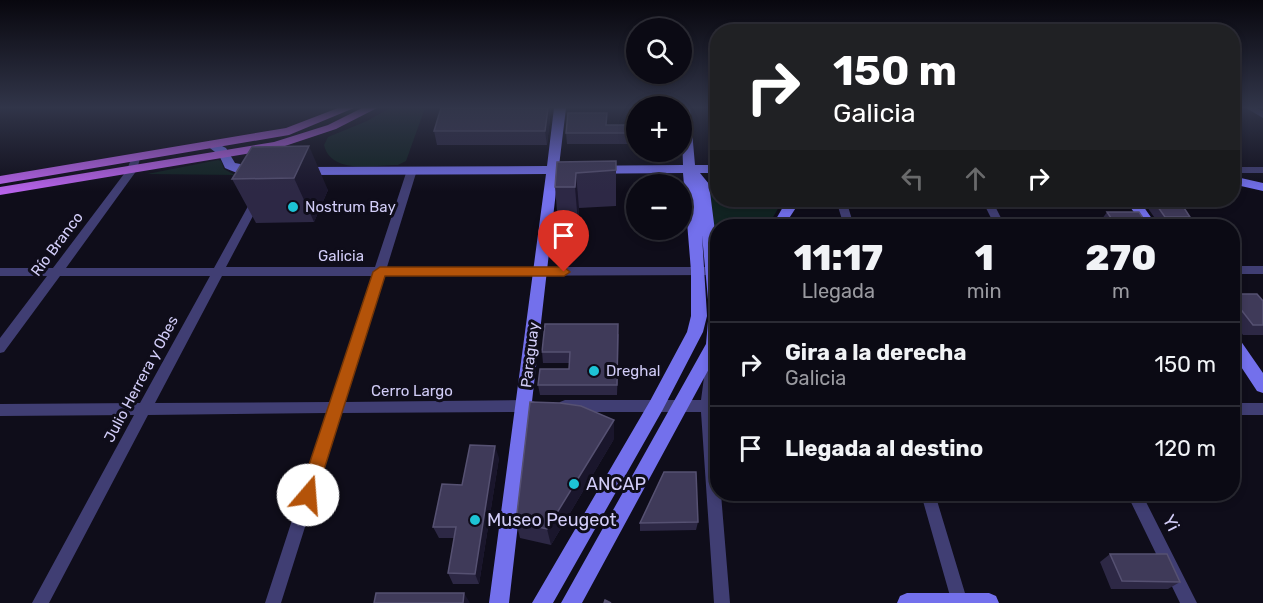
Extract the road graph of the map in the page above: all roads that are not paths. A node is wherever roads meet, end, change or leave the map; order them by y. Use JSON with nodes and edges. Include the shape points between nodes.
{"nodes":[{"id":1,"x":261,"y":136,"type":"edge"},
{"id":2,"x":285,"y":136,"type":"edge"},
{"id":3,"x":309,"y":136,"type":"edge"},
{"id":4,"x":316,"y":136,"type":"edge"},
{"id":5,"x":557,"y":136,"type":"edge"},
{"id":6,"x":212,"y":145,"type":"junction"},
{"id":7,"x":276,"y":146,"type":"junction"},
{"id":8,"x":227,"y":154,"type":"junction"},
{"id":9,"x":689,"y":162,"type":"edge"},
{"id":10,"x":134,"y":164,"type":"junction"},
{"id":11,"x":554,"y":168,"type":"junction"},
{"id":12,"x":690,"y":169,"type":"junction"},
{"id":13,"x":710,"y":169,"type":"edge"},
{"id":14,"x":412,"y":170,"type":"junction"},
{"id":15,"x":1240,"y":170,"type":"edge"},
{"id":16,"x":1263,"y":170,"type":"edge"},
{"id":17,"x":318,"y":171,"type":"junction"},
{"id":18,"x":271,"y":175,"type":"junction"},
{"id":19,"x":0,"y":180,"type":"edge"},
{"id":20,"x":1240,"y":182,"type":"edge"},
{"id":21,"x":704,"y":183,"type":"edge"},
{"id":22,"x":1263,"y":187,"type":"edge"},
{"id":23,"x":0,"y":191,"type":"edge"},
{"id":24,"x":1240,"y":270,"type":"edge"},
{"id":25,"x":1263,"y":270,"type":"edge"},
{"id":26,"x":57,"y":271,"type":"junction"},
{"id":27,"x":218,"y":271,"type":"junction"},
{"id":28,"x":709,"y":271,"type":"edge"},
{"id":29,"x":0,"y":272,"type":"edge"},
{"id":30,"x":380,"y":272,"type":"junction"},
{"id":31,"x":540,"y":272,"type":"junction"},
{"id":32,"x":0,"y":348,"type":"edge"},
{"id":33,"x":710,"y":352,"type":"edge"},
{"id":34,"x":1240,"y":353,"type":"edge"},
{"id":35,"x":1263,"y":386,"type":"edge"},
{"id":36,"x":524,"y":406,"type":"junction"},
{"id":37,"x":656,"y":406,"type":"junction"},
{"id":38,"x":682,"y":406,"type":"junction"},
{"id":39,"x":710,"y":406,"type":"edge"},
{"id":40,"x":336,"y":408,"type":"junction"},
{"id":41,"x":1240,"y":409,"type":"edge"},
{"id":42,"x":1263,"y":409,"type":"edge"},
{"id":43,"x":0,"y":410,"type":"edge"},
{"id":44,"x":144,"y":410,"type":"junction"},
{"id":45,"x":717,"y":501,"type":"edge"},
{"id":46,"x":930,"y":501,"type":"edge"},
{"id":47,"x":1138,"y":501,"type":"edge"},
{"id":48,"x":40,"y":603,"type":"edge"},
{"id":49,"x":273,"y":603,"type":"edge"},
{"id":50,"x":499,"y":603,"type":"edge"},
{"id":51,"x":542,"y":603,"type":"edge"},
{"id":52,"x":571,"y":603,"type":"edge"},
{"id":53,"x":722,"y":603,"type":"edge"},
{"id":54,"x":907,"y":603,"type":"edge"},
{"id":55,"x":960,"y":603,"type":"edge"},
{"id":56,"x":989,"y":603,"type":"edge"},
{"id":57,"x":1189,"y":603,"type":"edge"}],
"edges":[{"from":1,"to":6,"type":"main road"},
{"from":2,"to":7,"type":"main road"},
{"from":3,"to":7,"type":"main road"},
{"from":4,"to":17,"type":"main road","via":[[299,153],[300,160]]},
{"from":5,"to":11,"type":"street","name":"Paraguay"},
{"from":6,"to":8,"type":"street"},
{"from":6,"to":10,"type":"main road"},
{"from":7,"to":8,"type":"main road"},
{"from":7,"to":18,"type":"main road"},
{"from":8,"to":10,"type":"main road"},
{"from":8,"to":18,"type":"street","via":[[229,165],[234,168]]},
{"from":9,"to":12,"type":"street"},
{"from":10,"to":19,"type":"main road"},
{"from":10,"to":23,"type":"main road"},
{"from":10,"to":26,"type":"street","name":"Río Branco"},
{"from":11,"to":12,"type":"street"},
{"from":11,"to":14,"type":"street"},
{"from":11,"to":31,"type":"street","name":"Paraguay"},
{"from":12,"to":13,"type":"street"},
{"from":12,"to":21,"type":"street"},
{"from":14,"to":17,"type":"street"},
{"from":14,"to":30,"type":"street"},
{"from":15,"to":16,"type":"street"},
{"from":17,"to":18,"type":"street"},
{"from":18,"to":27,"type":"street","name":"Julio Herrera y Obes"},
{"from":20,"to":22,"type":"street"},
{"from":21,"to":28,"type":"street"},
{"from":24,"to":25,"type":"street"},
{"from":26,"to":27,"type":"street","name":"Galicia"},
{"from":26,"to":29,"type":"street","name":"Galicia"},
{"from":26,"to":32,"type":"street","name":"Río Branco"},
{"from":27,"to":30,"type":"street","name":"Galicia"},
{"from":27,"to":44,"type":"street","name":"Julio Herrera y Obes"},
{"from":28,"to":31,"type":"street","name":"Galicia"},
{"from":28,"to":37,"type":"street","via":[[695,332]]},
{"from":30,"to":31,"type":"street","name":"Galicia"},
{"from":30,"to":40,"type":"street"},
{"from":31,"to":36,"type":"street","name":"Paraguay"},
{"from":33,"to":38,"type":"street"},
{"from":34,"to":35,"type":"street"},
{"from":36,"to":37,"type":"street","name":"Cerro Largo"},
{"from":36,"to":40,"type":"street","name":"Cerro Largo"},
{"from":36,"to":50,"type":"street","name":"Paraguay"},
{"from":37,"to":38,"type":"street","name":"Cerro Largo"},
{"from":37,"to":51,"type":"street"},
{"from":38,"to":39,"type":"street","name":"Cerro Largo"},
{"from":38,"to":52,"type":"street"},
{"from":40,"to":44,"type":"street","name":"Cerro Largo"},
{"from":40,"to":49,"type":"street"},
{"from":41,"to":42,"type":"street"},
{"from":43,"to":44,"type":"street","name":"Cerro Largo"},
{"from":44,"to":48,"type":"street","name":"Julio Herrera y Obes"},
{"from":45,"to":53,"type":"street"},
{"from":46,"to":55,"type":"street"},
{"from":47,"to":57,"type":"street","name":"Yi"},
{"from":54,"to":55,"type":"street"},
{"from":55,"to":56,"type":"street"}]}
